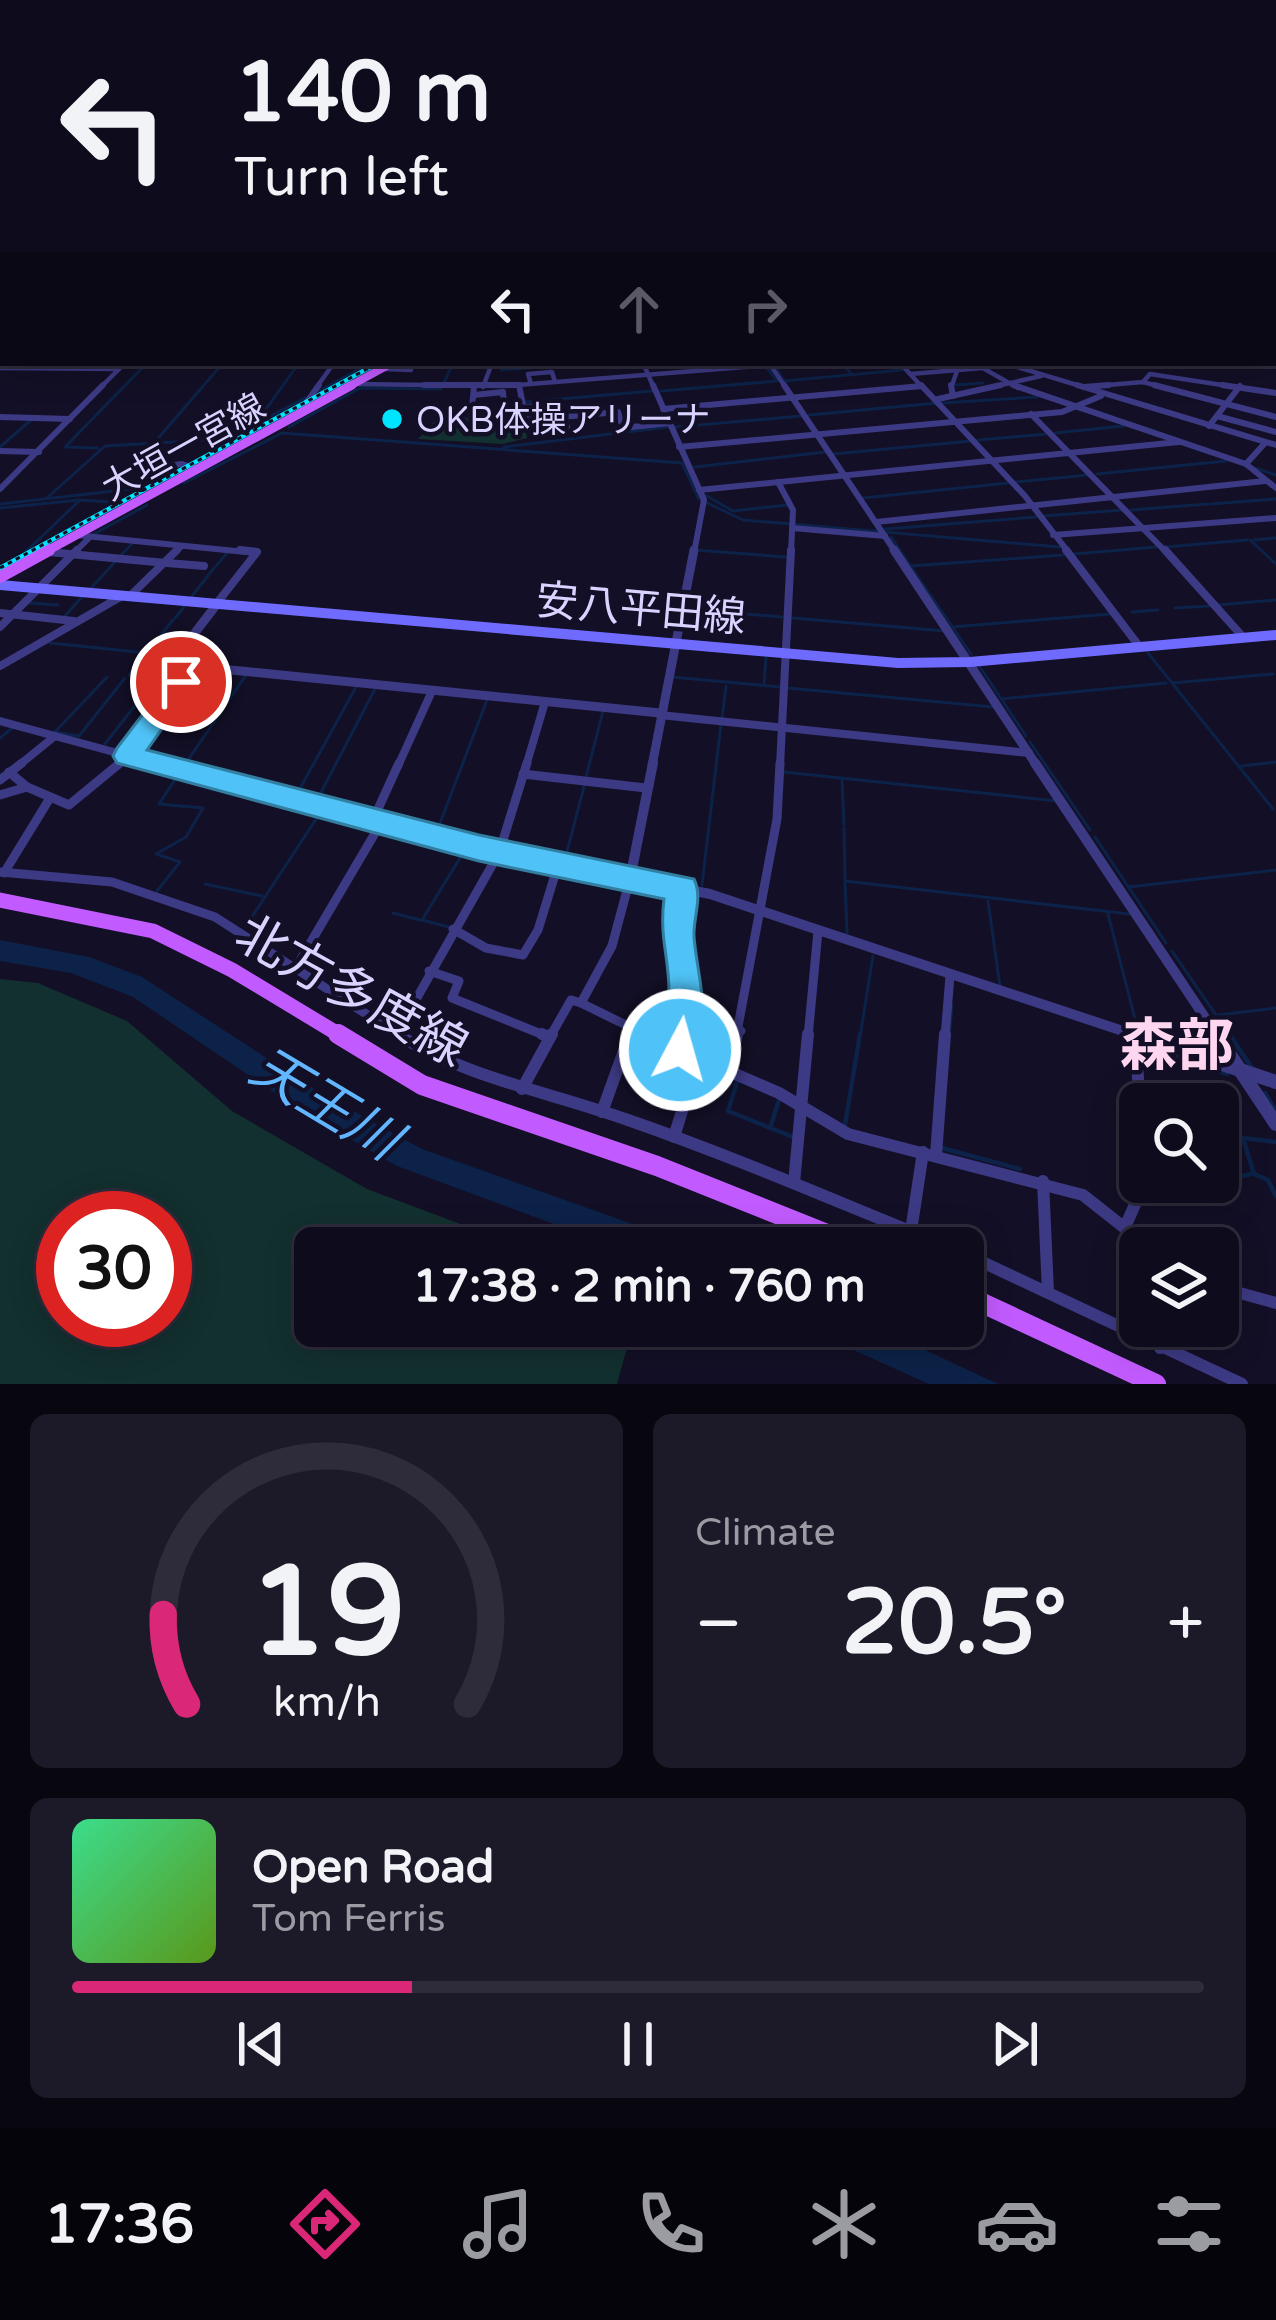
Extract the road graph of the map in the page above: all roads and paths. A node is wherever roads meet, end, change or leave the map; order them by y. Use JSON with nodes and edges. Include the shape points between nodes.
{"nodes":[{"id":1,"x":122,"y":366,"type":"edge"},
{"id":2,"x":332,"y":366,"type":"edge"},
{"id":3,"x":386,"y":366,"type":"edge"},
{"id":4,"x":413,"y":366,"type":"edge"},
{"id":5,"x":490,"y":366,"type":"edge"},
{"id":6,"x":644,"y":366,"type":"edge"},
{"id":7,"x":747,"y":366,"type":"edge"},
{"id":8,"x":770,"y":366,"type":"edge"},
{"id":9,"x":902,"y":366,"type":"edge"},
{"id":10,"x":979,"y":366,"type":"edge"},
{"id":11,"x":1013,"y":366,"type":"edge"},
{"id":12,"x":0,"y":368,"type":"edge"},
{"id":13,"x":982,"y":368,"type":"junction"},
{"id":14,"x":381,"y":369,"type":"junction"},
{"id":15,"x":957,"y":370,"type":"junction"},
{"id":16,"x":648,"y":375,"type":"junction"},
{"id":17,"x":909,"y":375,"type":"junction"},
{"id":18,"x":1041,"y":376,"type":"junction"},
{"id":19,"x":1180,"y":378,"type":"junction"},
{"id":20,"x":1143,"y":382,"type":"junction"},
{"id":21,"x":355,"y":384,"type":"junction"},
{"id":22,"x":1011,"y":384,"type":"junction"},
{"id":23,"x":519,"y":385,"type":"junction"},
{"id":24,"x":924,"y":385,"type":"junction"},
{"id":25,"x":403,"y":386,"type":"junction"},
{"id":26,"x":1240,"y":386,"type":"junction"},
{"id":27,"x":1076,"y":388,"type":"junction"},
{"id":28,"x":477,"y":389,"type":"junction"},
{"id":29,"x":1170,"y":389,"type":"junction"},
{"id":30,"x":1276,"y":393,"type":"edge"},
{"id":31,"x":1101,"y":396,"type":"junction"},
{"id":32,"x":953,"y":397,"type":"junction"},
{"id":33,"x":792,"y":398,"type":"junction"},
{"id":34,"x":937,"y":399,"type":"junction"},
{"id":35,"x":1226,"y":404,"type":"junction"},
{"id":36,"x":544,"y":406,"type":"dead end"},
{"id":37,"x":524,"y":407,"type":"junction"},
{"id":38,"x":1074,"y":407,"type":"junction"},
{"id":39,"x":663,"y":409,"type":"junction"},
{"id":40,"x":298,"y":414,"type":"junction"},
{"id":41,"x":1031,"y":414,"type":"junction"},
{"id":42,"x":1217,"y":416,"type":"junction"},
{"id":43,"x":0,"y":417,"type":"edge"},
{"id":44,"x":565,"y":417,"type":"junction"},
{"id":45,"x":1276,"y":417,"type":"edge"},
{"id":46,"x":551,"y":418,"type":"junction"},
{"id":47,"x":71,"y":419,"type":"junction"},
{"id":48,"x":526,"y":420,"type":"junction"},
{"id":49,"x":957,"y":421,"type":"junction"},
{"id":50,"x":669,"y":423,"type":"junction"},
{"id":51,"x":506,"y":424,"type":"junction"},
{"id":52,"x":1209,"y":426,"type":"junction"},
{"id":53,"x":568,"y":430,"type":"dead end"},
{"id":54,"x":555,"y":432,"type":"dead end"},
{"id":55,"x":1276,"y":432,"type":"edge"},
{"id":56,"x":817,"y":434,"type":"junction"},
{"id":57,"x":1179,"y":442,"type":"junction"},
{"id":58,"x":1266,"y":442,"type":"junction"},
{"id":59,"x":1276,"y":446,"type":"edge"},
{"id":60,"x":680,"y":447,"type":"junction"},
{"id":61,"x":0,"y":451,"type":"edge"},
{"id":62,"x":39,"y":452,"type":"junction"},
{"id":63,"x":1071,"y":453,"type":"junction"},
{"id":64,"x":993,"y":460,"type":"junction"},
{"id":65,"x":1246,"y":464,"type":"junction"},
{"id":66,"x":151,"y":468,"type":"dead end"},
{"id":67,"x":196,"y":469,"type":"junction"},
{"id":68,"x":845,"y":475,"type":"junction"},
{"id":69,"x":1265,"y":481,"type":"junction"},
{"id":70,"x":778,"y":482,"type":"junction"},
{"id":71,"x":1276,"y":488,"type":"edge"},
{"id":72,"x":0,"y":489,"type":"edge"},
{"id":73,"x":700,"y":490,"type":"junction"},
{"id":74,"x":1116,"y":497,"type":"junction"},
{"id":75,"x":1031,"y":506,"type":"junction"},
{"id":76,"x":1276,"y":518,"type":"edge"},
{"id":77,"x":792,"y":526,"type":"junction"},
{"id":78,"x":1143,"y":528,"type":"junction"},
{"id":79,"x":882,"y":531,"type":"junction"},
{"id":80,"x":1051,"y":535,"type":"junction"},
{"id":81,"x":75,"y":536,"type":"junction"},
{"id":82,"x":90,"y":537,"type":"junction"},
{"id":83,"x":183,"y":545,"type":"junction"},
{"id":84,"x":46,"y":552,"type":"junction"},
{"id":85,"x":73,"y":555,"type":"junction"},
{"id":86,"x":167,"y":563,"type":"junction"},
{"id":87,"x":204,"y":566,"type":"dead end"},
{"id":88,"x":0,"y":581,"type":"edge"},
{"id":89,"x":39,"y":589,"type":"junction"},
{"id":90,"x":126,"y":596,"type":"junction"},
{"id":91,"x":217,"y":604,"type":"junction"},
{"id":92,"x":0,"y":613,"type":"edge"},
{"id":93,"x":12,"y":614,"type":"junction"},
{"id":94,"x":76,"y":621,"type":"junction"},
{"id":95,"x":0,"y":627,"type":"edge"},
{"id":96,"x":1276,"y":635,"type":"edge"},
{"id":97,"x":1244,"y":638,"type":"junction"},
{"id":98,"x":673,"y":644,"type":"junction"},
{"id":99,"x":1140,"y":647,"type":"junction"},
{"id":100,"x":786,"y":653,"type":"junction"},
{"id":101,"x":970,"y":662,"type":"junction"},
{"id":102,"x":1,"y":664,"type":"edge"},
{"id":103,"x":194,"y":667,"type":"junction"},
{"id":104,"x":432,"y":691,"type":"junction"},
{"id":105,"x":545,"y":702,"type":"junction"},
{"id":106,"x":660,"y":714,"type":"junction"},
{"id":107,"x":0,"y":722,"type":"edge"},
{"id":108,"x":782,"y":728,"type":"junction"},
{"id":109,"x":55,"y":736,"type":"junction"},
{"id":110,"x":1031,"y":753,"type":"junction"},
{"id":111,"x":127,"y":756,"type":"junction"},
{"id":112,"x":524,"y":774,"type":"junction"},
{"id":113,"x":5,"y":776,"type":"edge"},
{"id":114,"x":27,"y":787,"type":"junction"},
{"id":115,"x":646,"y":788,"type":"junction"},
{"id":116,"x":0,"y":795,"type":"edge"},
{"id":117,"x":50,"y":797,"type":"junction"},
{"id":118,"x":377,"y":822,"type":"junction"},
{"id":119,"x":499,"y":853,"type":"junction"},
{"id":120,"x":559,"y":865,"type":"junction"},
{"id":121,"x":2,"y":873,"type":"edge"},
{"id":122,"x":630,"y":879,"type":"junction"},
{"id":123,"x":682,"y":889,"type":"junction"},
{"id":124,"x":0,"y":900,"type":"edge"},
{"id":125,"x":759,"y":910,"type":"junction"},
{"id":126,"x":453,"y":928,"type":"junction"},
{"id":127,"x":818,"y":931,"type":"junction"},
{"id":128,"x":295,"y":970,"type":"junction"},
{"id":129,"x":429,"y":971,"type":"junction"},
{"id":130,"x":950,"y":976,"type":"junction"},
{"id":131,"x":581,"y":1004,"type":"junction"},
{"id":132,"x":684,"y":1021,"type":"junction"},
{"id":133,"x":632,"y":1028,"type":"junction"},
{"id":134,"x":741,"y":1030,"type":"junction"},
{"id":135,"x":397,"y":1033,"type":"junction"},
{"id":136,"x":546,"y":1036,"type":"junction"},
{"id":137,"x":1135,"y":1039,"type":"junction"},
{"id":138,"x":698,"y":1059,"type":"junction"},
{"id":139,"x":730,"y":1069,"type":"junction"},
{"id":140,"x":1247,"y":1076,"type":"junction"},
{"id":141,"x":1276,"y":1082,"type":"edge"},
{"id":142,"x":1138,"y":1083,"type":"edge"},
{"id":143,"x":522,"y":1089,"type":"junction"},
{"id":144,"x":803,"y":1108,"type":"junction"},
{"id":145,"x":602,"y":1112,"type":"junction"},
{"id":146,"x":1276,"y":1124,"type":"edge"},
{"id":147,"x":674,"y":1137,"type":"junction"},
{"id":148,"x":930,"y":1153,"type":"junction"},
{"id":149,"x":1043,"y":1181,"type":"junction"},
{"id":150,"x":794,"y":1183,"type":"junction"},
{"id":151,"x":1136,"y":1203,"type":"edge"},
{"id":152,"x":810,"y":1227,"type":"edge"},
{"id":153,"x":901,"y":1227,"type":"edge"},
{"id":154,"x":912,"y":1227,"type":"edge"},
{"id":155,"x":1125,"y":1227,"type":"joint"},
{"id":156,"x":984,"y":1263,"type":"edge"},
{"id":157,"x":1048,"y":1292,"type":"junction"},
{"id":158,"x":1239,"y":1293,"type":"edge"},
{"id":159,"x":1276,"y":1303,"type":"edge"},
{"id":160,"x":984,"y":1304,"type":"edge"},
{"id":161,"x":1160,"y":1348,"type":"joint"},
{"id":162,"x":1156,"y":1384,"type":"edge"},
{"id":163,"x":1242,"y":1384,"type":"edge"}],
"edges":[{"from":1,"to":12,"type":"street"},
{"from":1,"to":47,"type":"street"},
{"from":2,"to":40,"type":"street"},
{"from":3,"to":14,"type":"main road","name":"大垣一宮線"},
{"from":4,"to":14,"type":"street"},
{"from":4,"to":25,"type":"street"},
{"from":5,"to":28,"type":"street"},
{"from":6,"to":16,"type":"street"},
{"from":7,"to":16,"type":"street"},
{"from":8,"to":33,"type":"street"},
{"from":9,"to":17,"type":"street"},
{"from":10,"to":13,"type":"street"},
{"from":11,"to":18,"type":"street"},
{"from":13,"to":15,"type":"street"},
{"from":13,"to":22,"type":"street"},
{"from":14,"to":21,"type":"main road","name":"大垣一宮線"},
{"from":15,"to":17,"type":"street"},
{"from":15,"to":32,"type":"street"},
{"from":16,"to":23,"type":"street"},
{"from":16,"to":39,"type":"street"},
{"from":17,"to":24,"type":"street"},
{"from":18,"to":22,"type":"street"},
{"from":18,"to":27,"type":"street"},
{"from":19,"to":20,"type":"street","via":[[1150,374]]},
{"from":19,"to":26,"type":"street"},
{"from":19,"to":29,"type":"street"},
{"from":20,"to":27,"type":"street"},
{"from":20,"to":29,"type":"street"},
{"from":21,"to":25,"type":"street"},
{"from":21,"to":40,"type":"main road","name":"大垣一宮線"},
{"from":22,"to":32,"type":"street"},
{"from":22,"to":38,"type":"street"},
{"from":23,"to":28,"type":"street"},
{"from":23,"to":37,"type":"street"},
{"from":24,"to":33,"type":"street"},
{"from":24,"to":34,"type":"street"},
{"from":25,"to":28,"type":"street"},
{"from":26,"to":30,"type":"street"},
{"from":26,"to":35,"type":"street"},
{"from":27,"to":31,"type":"street"},
{"from":28,"to":51,"type":"street","via":[[503,392]]},
{"from":28,"to":51,"type":"street","via":[[471,416]]},
{"from":29,"to":35,"type":"street"},
{"from":31,"to":38,"type":"street"},
{"from":31,"to":52,"type":"street"},
{"from":32,"to":34,"type":"street"},
{"from":33,"to":39,"type":"street"},
{"from":33,"to":56,"type":"street"},
{"from":34,"to":49,"type":"street"},
{"from":35,"to":42,"type":"street"},
{"from":35,"to":45,"type":"street"},
{"from":36,"to":37,"type":"street"},
{"from":37,"to":48,"type":"street"},
{"from":38,"to":41,"type":"street"},
{"from":38,"to":57,"type":"street"},
{"from":39,"to":50,"type":"street"},
{"from":40,"to":67,"type":"main road","name":"大垣一宮線"},
{"from":41,"to":49,"type":"street"},
{"from":41,"to":63,"type":"street"},
{"from":42,"to":52,"type":"street"},
{"from":42,"to":55,"type":"street"},
{"from":43,"to":47,"type":"street"},
{"from":44,"to":46,"type":"street"},
{"from":44,"to":50,"type":"street","via":[[618,412],[623,428]]},
{"from":44,"to":53,"type":"street"},
{"from":46,"to":48,"type":"street"},
{"from":46,"to":54,"type":"street"},
{"from":47,"to":62,"type":"street"},
{"from":48,"to":51,"type":"street","via":[[529,430]]},
{"from":49,"to":56,"type":"street"},
{"from":49,"to":64,"type":"street"},
{"from":50,"to":60,"type":"street"},
{"from":52,"to":58,"type":"street"},
{"from":56,"to":60,"type":"street"},
{"from":56,"to":68,"type":"street"},
{"from":57,"to":63,"type":"street"},
{"from":57,"to":65,"type":"street"},
{"from":58,"to":59,"type":"street"},
{"from":58,"to":65,"type":"street"},
{"from":60,"to":73,"type":"street"},
{"from":61,"to":62,"type":"street"},
{"from":62,"to":72,"type":"street"},
{"from":63,"to":64,"type":"street"},
{"from":63,"to":74,"type":"street"},
{"from":64,"to":68,"type":"street"},
{"from":64,"to":75,"type":"street"},
{"from":65,"to":69,"type":"street"},
{"from":66,"to":67,"type":"street"},
{"from":67,"to":81,"type":"main road","name":"大垣一宮線"},
{"from":68,"to":70,"type":"street"},
{"from":68,"to":79,"type":"street"},
{"from":69,"to":71,"type":"street"},
{"from":69,"to":74,"type":"street"},
{"from":70,"to":73,"type":"street"},
{"from":70,"to":77,"type":"street","via":[[792,506]]},
{"from":73,"to":98,"type":"street"},
{"from":74,"to":75,"type":"street"},
{"from":74,"to":78,"type":"street"},
{"from":75,"to":79,"type":"street"},
{"from":75,"to":80,"type":"street"},
{"from":76,"to":78,"type":"street"},
{"from":77,"to":79,"type":"street"},
{"from":77,"to":100,"type":"street"},
{"from":78,"to":80,"type":"street"},
{"from":78,"to":97,"type":"street"},
{"from":79,"to":101,"type":"street"},
{"from":80,"to":99,"type":"street"},
{"from":81,"to":82,"type":"street"},
{"from":81,"to":84,"type":"main road","name":"大垣一宮線"},
{"from":82,"to":83,"type":"street"},
{"from":82,"to":85,"type":"street"},
{"from":83,"to":86,"type":"street"},
{"from":83,"to":91,"type":"street","via":[[256,552]]},
{"from":84,"to":85,"type":"street"},
{"from":84,"to":88,"type":"main road","name":"大垣一宮線"},
{"from":85,"to":86,"type":"street"},
{"from":85,"to":89,"type":"street"},
{"from":86,"to":87,"type":"street"},
{"from":86,"to":90,"type":"street"},
{"from":88,"to":89,"type":"main road","name":"安八平田線"},
{"from":89,"to":90,"type":"main road","name":"安八平田線"},
{"from":89,"to":93,"type":"street"},
{"from":90,"to":91,"type":"main road","name":"安八平田線"},
{"from":90,"to":94,"type":"street"},
{"from":91,"to":98,"type":"main road","name":"安八平田線"},
{"from":91,"to":103,"type":"street","via":[[171,664]]},
{"from":92,"to":93,"type":"street"},
{"from":93,"to":94,"type":"street"},
{"from":93,"to":95,"type":"street"},
{"from":94,"to":102,"type":"street"},
{"from":96,"to":97,"type":"main road","name":"安八平田線"},
{"from":97,"to":99,"type":"main road","name":"安八平田線"},
{"from":98,"to":100,"type":"main road","name":"安八平田線"},
{"from":98,"to":106,"type":"street"},
{"from":99,"to":101,"type":"main road","name":"安八平田線"},
{"from":100,"to":101,"type":"main road","name":"安八平田線"},
{"from":100,"to":108,"type":"street"},
{"from":101,"to":110,"type":"street"},
{"from":103,"to":104,"type":"street"},
{"from":103,"to":111,"type":"street"},
{"from":104,"to":105,"type":"street"},
{"from":104,"to":118,"type":"street"},
{"from":105,"to":106,"type":"street"},
{"from":105,"to":112,"type":"street"},
{"from":106,"to":108,"type":"street"},
{"from":106,"to":115,"type":"street"},
{"from":107,"to":109,"type":"street"},
{"from":108,"to":110,"type":"street"},
{"from":108,"to":125,"type":"street","via":[[777,819]]},
{"from":109,"to":111,"type":"street"},
{"from":109,"to":113,"type":"street"},
{"from":110,"to":140,"type":"street"},
{"from":111,"to":117,"type":"street","via":[[76,802]]},
{"from":111,"to":118,"type":"street"},
{"from":112,"to":115,"type":"street"},
{"from":112,"to":119,"type":"street"},
{"from":113,"to":114,"type":"street"},
{"from":114,"to":116,"type":"street"},
{"from":114,"to":117,"type":"street"},
{"from":115,"to":122,"type":"street"},
{"from":117,"to":121,"type":"street"},
{"from":118,"to":119,"type":"street"},
{"from":118,"to":128,"type":"street"},
{"from":119,"to":120,"type":"street"},
{"from":119,"to":126,"type":"street"},
{"from":120,"to":122,"type":"street"},
{"from":120,"to":126,"type":"street","via":[[523,955],[486,948]]},
{"from":121,"to":128,"type":"street","via":[[132,888],[215,917]]},
{"from":122,"to":123,"type":"street"},
{"from":122,"to":131,"type":"street","via":[[612,946]]},
{"from":123,"to":125,"type":"street"},
{"from":123,"to":132,"type":"street","via":[[676,935],[688,994]]},
{"from":124,"to":152,"type":"main road","name":"北方多度線","via":[[153,931],[422,1085]]},
{"from":125,"to":127,"type":"street"},
{"from":125,"to":134,"type":"street"},
{"from":126,"to":129,"type":"street"},
{"from":127,"to":130,"type":"street"},
{"from":127,"to":144,"type":"street"},
{"from":128,"to":135,"type":"street"},
{"from":129,"to":135,"type":"street"},
{"from":129,"to":136,"type":"street","via":[[459,981],[452,998]]},
{"from":130,"to":137,"type":"street"},
{"from":130,"to":148,"type":"street"},
{"from":131,"to":133,"type":"street"},
{"from":131,"to":136,"type":"street","via":[[571,1000]]},
{"from":132,"to":133,"type":"street","via":[[642,1017]]},
{"from":132,"to":134,"type":"street"},
{"from":132,"to":138,"type":"street","via":[[680,1050]]},
{"from":133,"to":145,"type":"street"},
{"from":134,"to":139,"type":"street"},
{"from":135,"to":143,"type":"street"},
{"from":136,"to":143,"type":"street"},
{"from":137,"to":140,"type":"street"},
{"from":137,"to":142,"type":"street"},
{"from":138,"to":139,"type":"street"},
{"from":138,"to":147,"type":"street"},
{"from":139,"to":144,"type":"street"},
{"from":140,"to":141,"type":"street"},
{"from":140,"to":146,"type":"street"},
{"from":143,"to":145,"type":"street"},
{"from":144,"to":148,"type":"street","via":[[848,1134]]},
{"from":144,"to":150,"type":"street"},
{"from":145,"to":147,"type":"street"},
{"from":147,"to":150,"type":"street"},
{"from":148,"to":149,"type":"street"},
{"from":148,"to":154,"type":"street"},
{"from":149,"to":155,"type":"street","via":[[1083,1195]]},
{"from":149,"to":157,"type":"street"},
{"from":150,"to":153,"type":"street"},
{"from":151,"to":155,"type":"street"},
{"from":156,"to":157,"type":"street"},
{"from":157,"to":161,"type":"street"},
{"from":158,"to":159,"type":"street"},
{"from":160,"to":162,"type":"main road"},
{"from":161,"to":163,"type":"street"}]}
